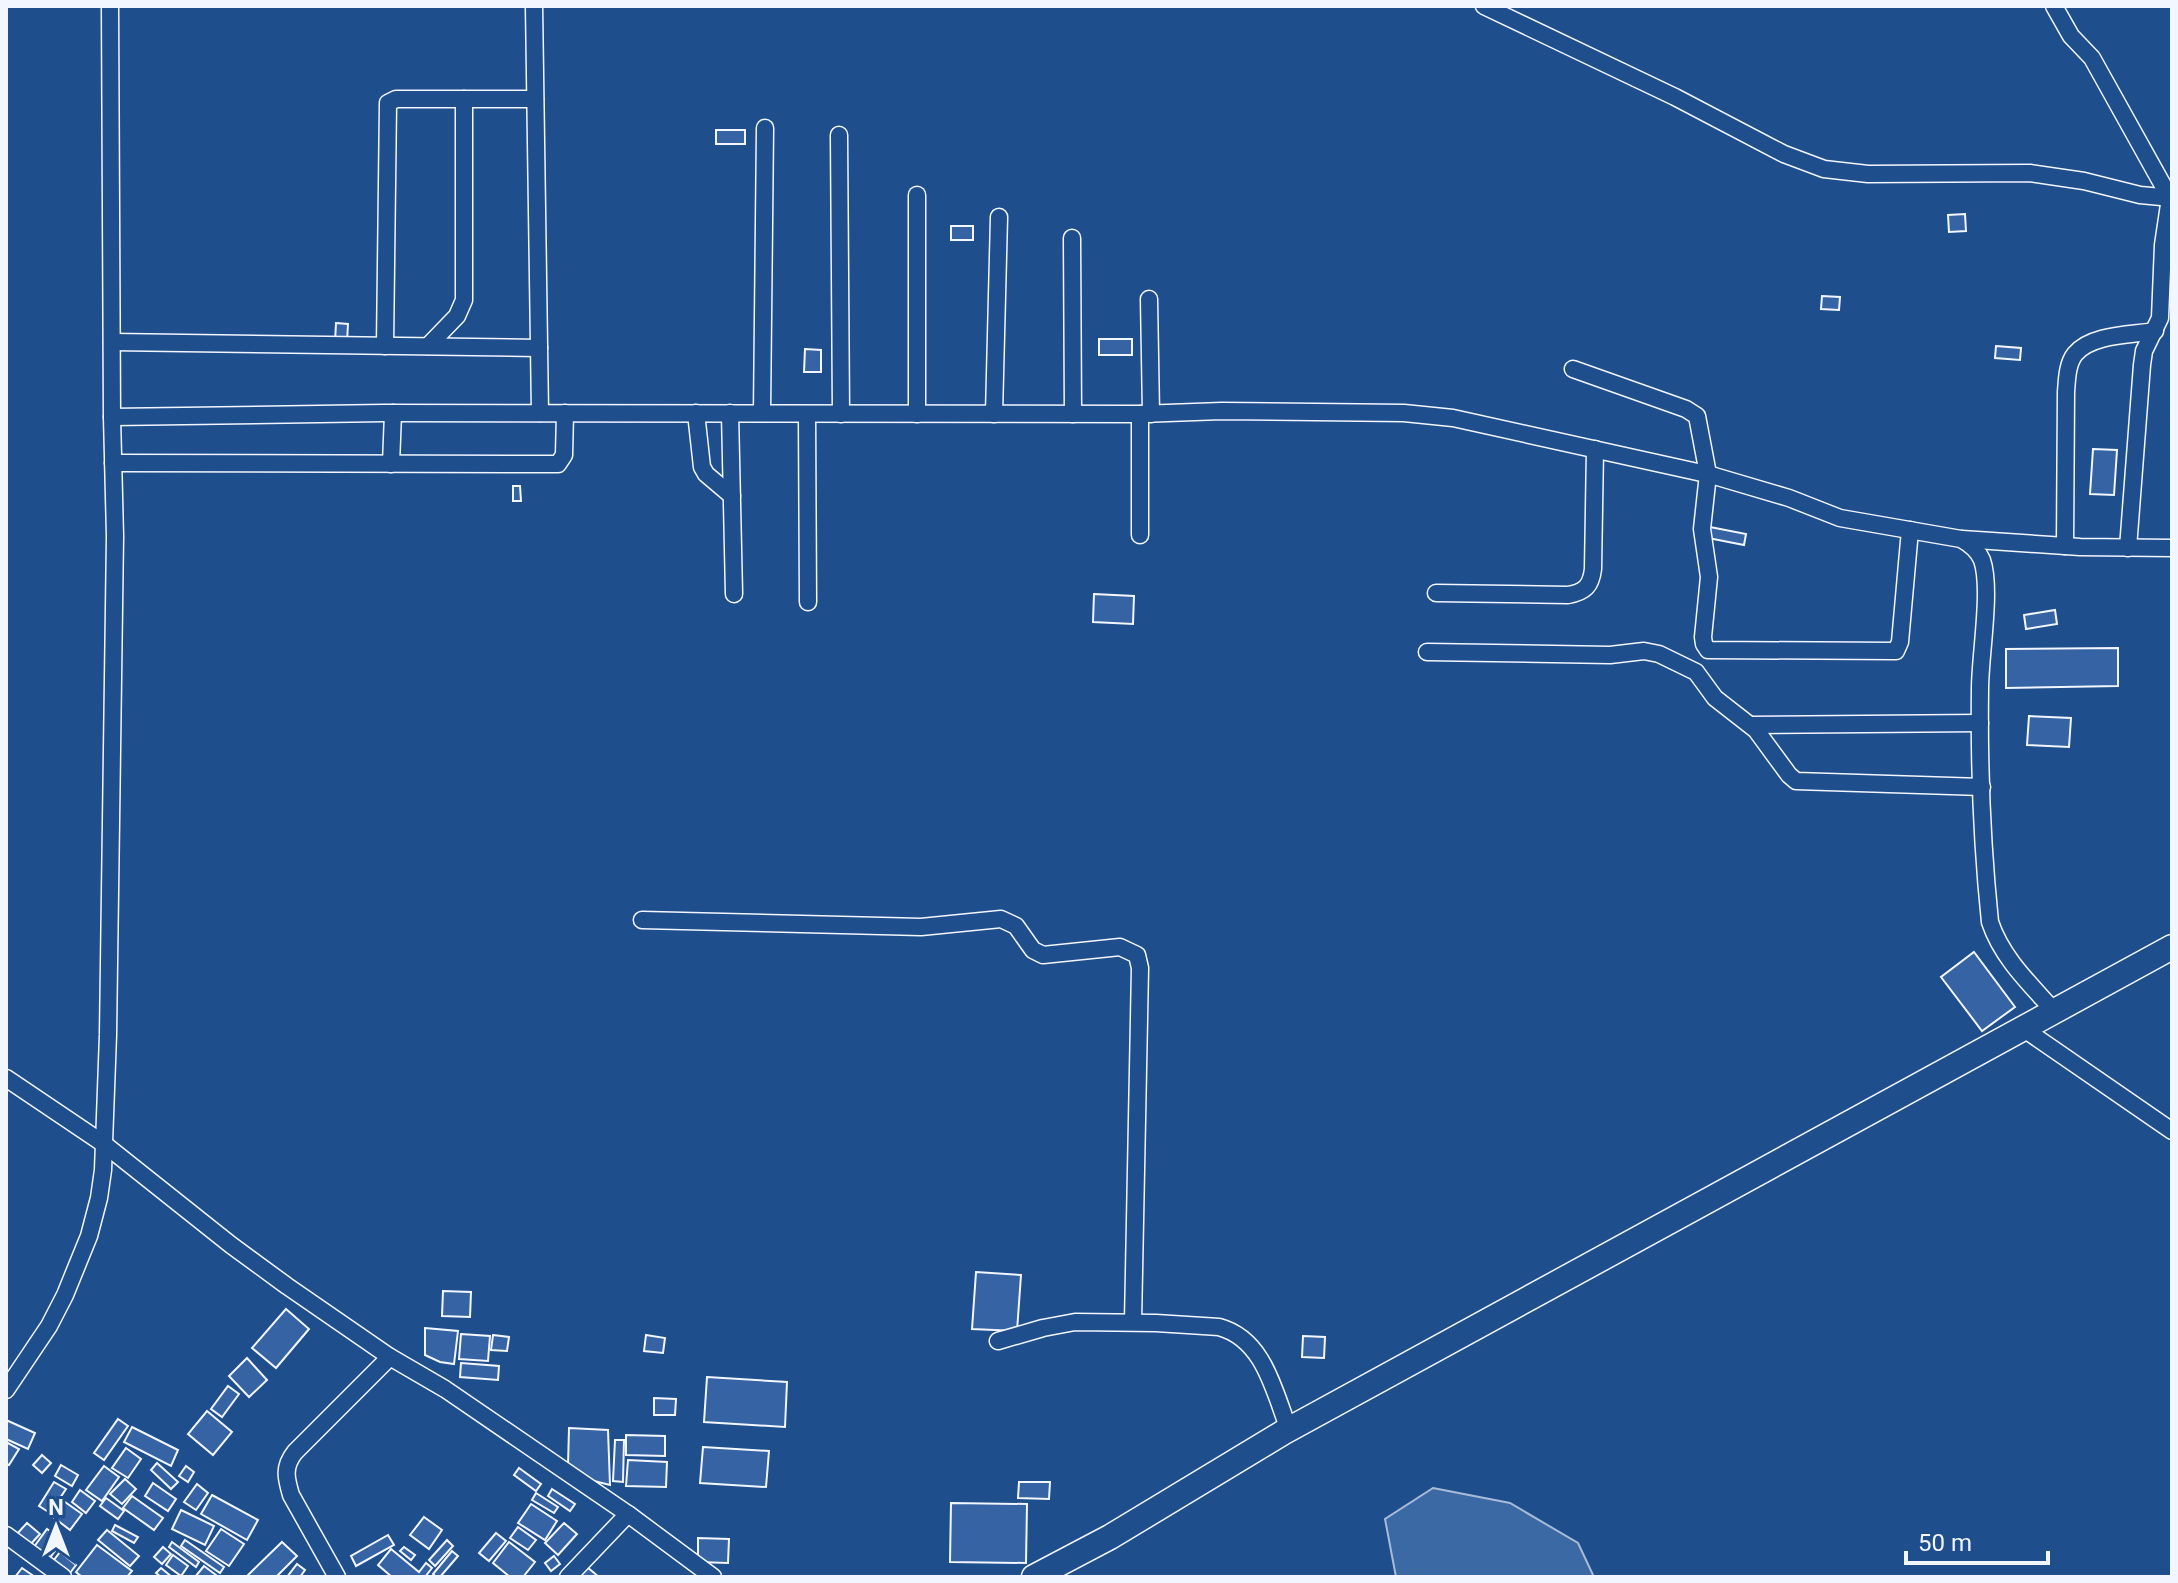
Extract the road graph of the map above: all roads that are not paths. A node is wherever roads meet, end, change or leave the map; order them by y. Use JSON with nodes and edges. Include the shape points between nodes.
{"nodes":[{"id":1,"x":110,"y":6,"type":"edge"},
{"id":2,"x":534,"y":6,"type":"edge"},
{"id":3,"x":1484,"y":6,"type":"edge"},
{"id":4,"x":2054,"y":6,"type":"edge"},
{"id":5,"x":464,"y":99,"type":"junction"},
{"id":6,"x":535,"y":99,"type":"junction"},
{"id":7,"x":765,"y":128,"type":"dead end"},
{"id":8,"x":839,"y":135,"type":"dead end"},
{"id":9,"x":917,"y":195,"type":"dead end"},
{"id":10,"x":2171,"y":198,"type":"edge"},
{"id":11,"x":999,"y":217,"type":"dead end"},
{"id":12,"x":1072,"y":238,"type":"dead end"},
{"id":13,"x":1149,"y":299,"type":"dead end"},
{"id":14,"x":2155,"y":331,"type":"junction"},
{"id":15,"x":112,"y":342,"type":"junction"},
{"id":16,"x":385,"y":346,"type":"junction"},
{"id":17,"x":428,"y":346,"type":"junction"},
{"id":18,"x":539,"y":348,"type":"junction"},
{"id":19,"x":1573,"y":369,"type":"dead end"},
{"id":20,"x":393,"y":413,"type":"junction"},
{"id":21,"x":540,"y":413,"type":"junction"},
{"id":22,"x":565,"y":413,"type":"junction"},
{"id":23,"x":696,"y":413,"type":"junction"},
{"id":24,"x":730,"y":413,"type":"junction"},
{"id":25,"x":762,"y":413,"type":"junction"},
{"id":26,"x":807,"y":414,"type":"junction"},
{"id":27,"x":841,"y":414,"type":"junction"},
{"id":28,"x":917,"y":414,"type":"junction"},
{"id":29,"x":994,"y":414,"type":"junction"},
{"id":30,"x":1073,"y":414,"type":"junction"},
{"id":31,"x":1146,"y":414,"type":"junction"},
{"id":32,"x":112,"y":417,"type":"junction"},
{"id":33,"x":1595,"y":449,"type":"junction"},
{"id":34,"x":113,"y":463,"type":"junction"},
{"id":35,"x":391,"y":464,"type":"junction"},
{"id":36,"x":1708,"y":474,"type":"junction"},
{"id":37,"x":732,"y":496,"type":"junction"},
{"id":38,"x":1910,"y":530,"type":"junction"},
{"id":39,"x":1140,"y":535,"type":"dead end"},
{"id":40,"x":1961,"y":539,"type":"junction"},
{"id":41,"x":2065,"y":546,"type":"junction"},
{"id":42,"x":2128,"y":548,"type":"junction"},
{"id":43,"x":2172,"y":548,"type":"edge"},
{"id":44,"x":1436,"y":593,"type":"dead end"},
{"id":45,"x":734,"y":594,"type":"dead end"},
{"id":46,"x":808,"y":602,"type":"dead end"},
{"id":47,"x":1427,"y":652,"type":"dead end"},
{"id":48,"x":1980,"y":723,"type":"junction"},
{"id":49,"x":1751,"y":725,"type":"junction"},
{"id":50,"x":1982,"y":787,"type":"junction"},
{"id":51,"x":642,"y":920,"type":"dead end"},
{"id":52,"x":2172,"y":947,"type":"edge"},
{"id":53,"x":2055,"y":1012,"type":"junction"},
{"id":54,"x":2024,"y":1029,"type":"junction"},
{"id":55,"x":6,"y":1078,"type":"edge"},
{"id":56,"x":2172,"y":1131,"type":"edge"},
{"id":57,"x":104,"y":1144,"type":"junction"},
{"id":58,"x":1133,"y":1322,"type":"junction"},
{"id":59,"x":998,"y":1341,"type":"dead end"},
{"id":60,"x":390,"y":1357,"type":"junction"},
{"id":61,"x":6,"y":1390,"type":"edge"},
{"id":62,"x":1289,"y":1430,"type":"junction"},
{"id":63,"x":628,"y":1514,"type":"junction"},
{"id":64,"x":6,"y":1535,"type":"edge"},
{"id":65,"x":63,"y":1577,"type":"edge"},
{"id":66,"x":337,"y":1577,"type":"edge"},
{"id":67,"x":568,"y":1577,"type":"edge"},
{"id":68,"x":713,"y":1577,"type":"edge"},
{"id":69,"x":1034,"y":1577,"type":"edge"}],
"edges":[{"from":1,"to":15,"type":"street"},
{"from":2,"to":6,"type":"street"},
{"from":3,"to":10,"type":"street","via":[[1824,169],[1868,174],[2030,173]]},
{"from":4,"to":10,"type":"street","via":[[2092,58]]},
{"from":5,"to":6,"type":"street"},
{"from":5,"to":16,"type":"street","via":[[388,103]]},
{"from":5,"to":17,"type":"street","via":[[464,300],[457,316]]},
{"from":6,"to":18,"type":"street"},
{"from":7,"to":25,"type":"street"},
{"from":8,"to":27,"type":"street"},
{"from":9,"to":28,"type":"street"},
{"from":10,"to":14,"type":"street"},
{"from":11,"to":29,"type":"street"},
{"from":12,"to":30,"type":"street"},
{"from":13,"to":31,"type":"street"},
{"from":14,"to":41,"type":"street","via":[[2086,345],[2068,371]]},
{"from":14,"to":42,"type":"street","via":[[2142,365]]},
{"from":15,"to":16,"type":"street"},
{"from":15,"to":32,"type":"street"},
{"from":16,"to":17,"type":"street"},
{"from":17,"to":18,"type":"street"},
{"from":18,"to":21,"type":"street"},
{"from":19,"to":36,"type":"street","via":[[1692,412],[1700,424]]},
{"from":20,"to":21,"type":"street"},
{"from":20,"to":32,"type":"street"},
{"from":20,"to":35,"type":"street"},
{"from":21,"to":22,"type":"street"},
{"from":22,"to":23,"type":"street"},
{"from":22,"to":35,"type":"street","via":[[564,455],[558,464]]},
{"from":23,"to":24,"type":"street"},
{"from":23,"to":37,"type":"street","via":[[702,467]]},
{"from":24,"to":25,"type":"street"},
{"from":24,"to":37,"type":"street"},
{"from":25,"to":26,"type":"street"},
{"from":26,"to":27,"type":"street"},
{"from":26,"to":46,"type":"street"},
{"from":27,"to":28,"type":"street"},
{"from":28,"to":29,"type":"street"},
{"from":29,"to":30,"type":"street"},
{"from":30,"to":31,"type":"street"},
{"from":31,"to":33,"type":"street","via":[[1404,413],[1474,422]]},
{"from":31,"to":39,"type":"street"},
{"from":32,"to":34,"type":"street"},
{"from":33,"to":36,"type":"street"},
{"from":33,"to":44,"type":"street","via":[[1593,569],[1587,588],[1568,595]]},
{"from":34,"to":35,"type":"street"},
{"from":34,"to":57,"type":"street"},
{"from":36,"to":38,"type":"street","via":[[1840,518]]},
{"from":36,"to":38,"type":"street","via":[[1702,529],[1709,577],[1703,637],[1708,650],[1896,651]]},
{"from":37,"to":45,"type":"street"},
{"from":38,"to":40,"type":"street"},
{"from":40,"to":41,"type":"street"},
{"from":40,"to":48,"type":"street","via":[[1982,559],[1984,577]]},
{"from":41,"to":42,"type":"street"},
{"from":42,"to":43,"type":"street"},
{"from":47,"to":49,"type":"street","via":[[1651,651],[1696,672],[1715,698]]},
{"from":48,"to":49,"type":"street"},
{"from":48,"to":50,"type":"street"},
{"from":49,"to":50,"type":"street","via":[[1796,781]]},
{"from":50,"to":53,"type":"street","via":[[1993,930],[2005,955]]},
{"from":51,"to":58,"type":"street","via":[[921,927],[1001,919],[1016,926],[1043,955],[1120,947],[1137,955]]},
{"from":52,"to":53,"type":"street"},
{"from":53,"to":54,"type":"street"},
{"from":54,"to":56,"type":"street"},
{"from":54,"to":62,"type":"street"},
{"from":55,"to":57,"type":"street"},
{"from":57,"to":60,"type":"street","via":[[231,1245]]},
{"from":57,"to":61,"type":"street","via":[[99,1198],[78,1264],[49,1326]]},
{"from":58,"to":59,"type":"street","via":[[1060,1324]]},
{"from":58,"to":62,"type":"street","via":[[1219,1327],[1244,1338],[1262,1363]]},
{"from":60,"to":63,"type":"street"},
{"from":60,"to":66,"type":"street","via":[[287,1465],[291,1495]]},
{"from":62,"to":69,"type":"street"},
{"from":63,"to":67,"type":"street"},
{"from":63,"to":68,"type":"street"},
{"from":64,"to":65,"type":"street"}]}
